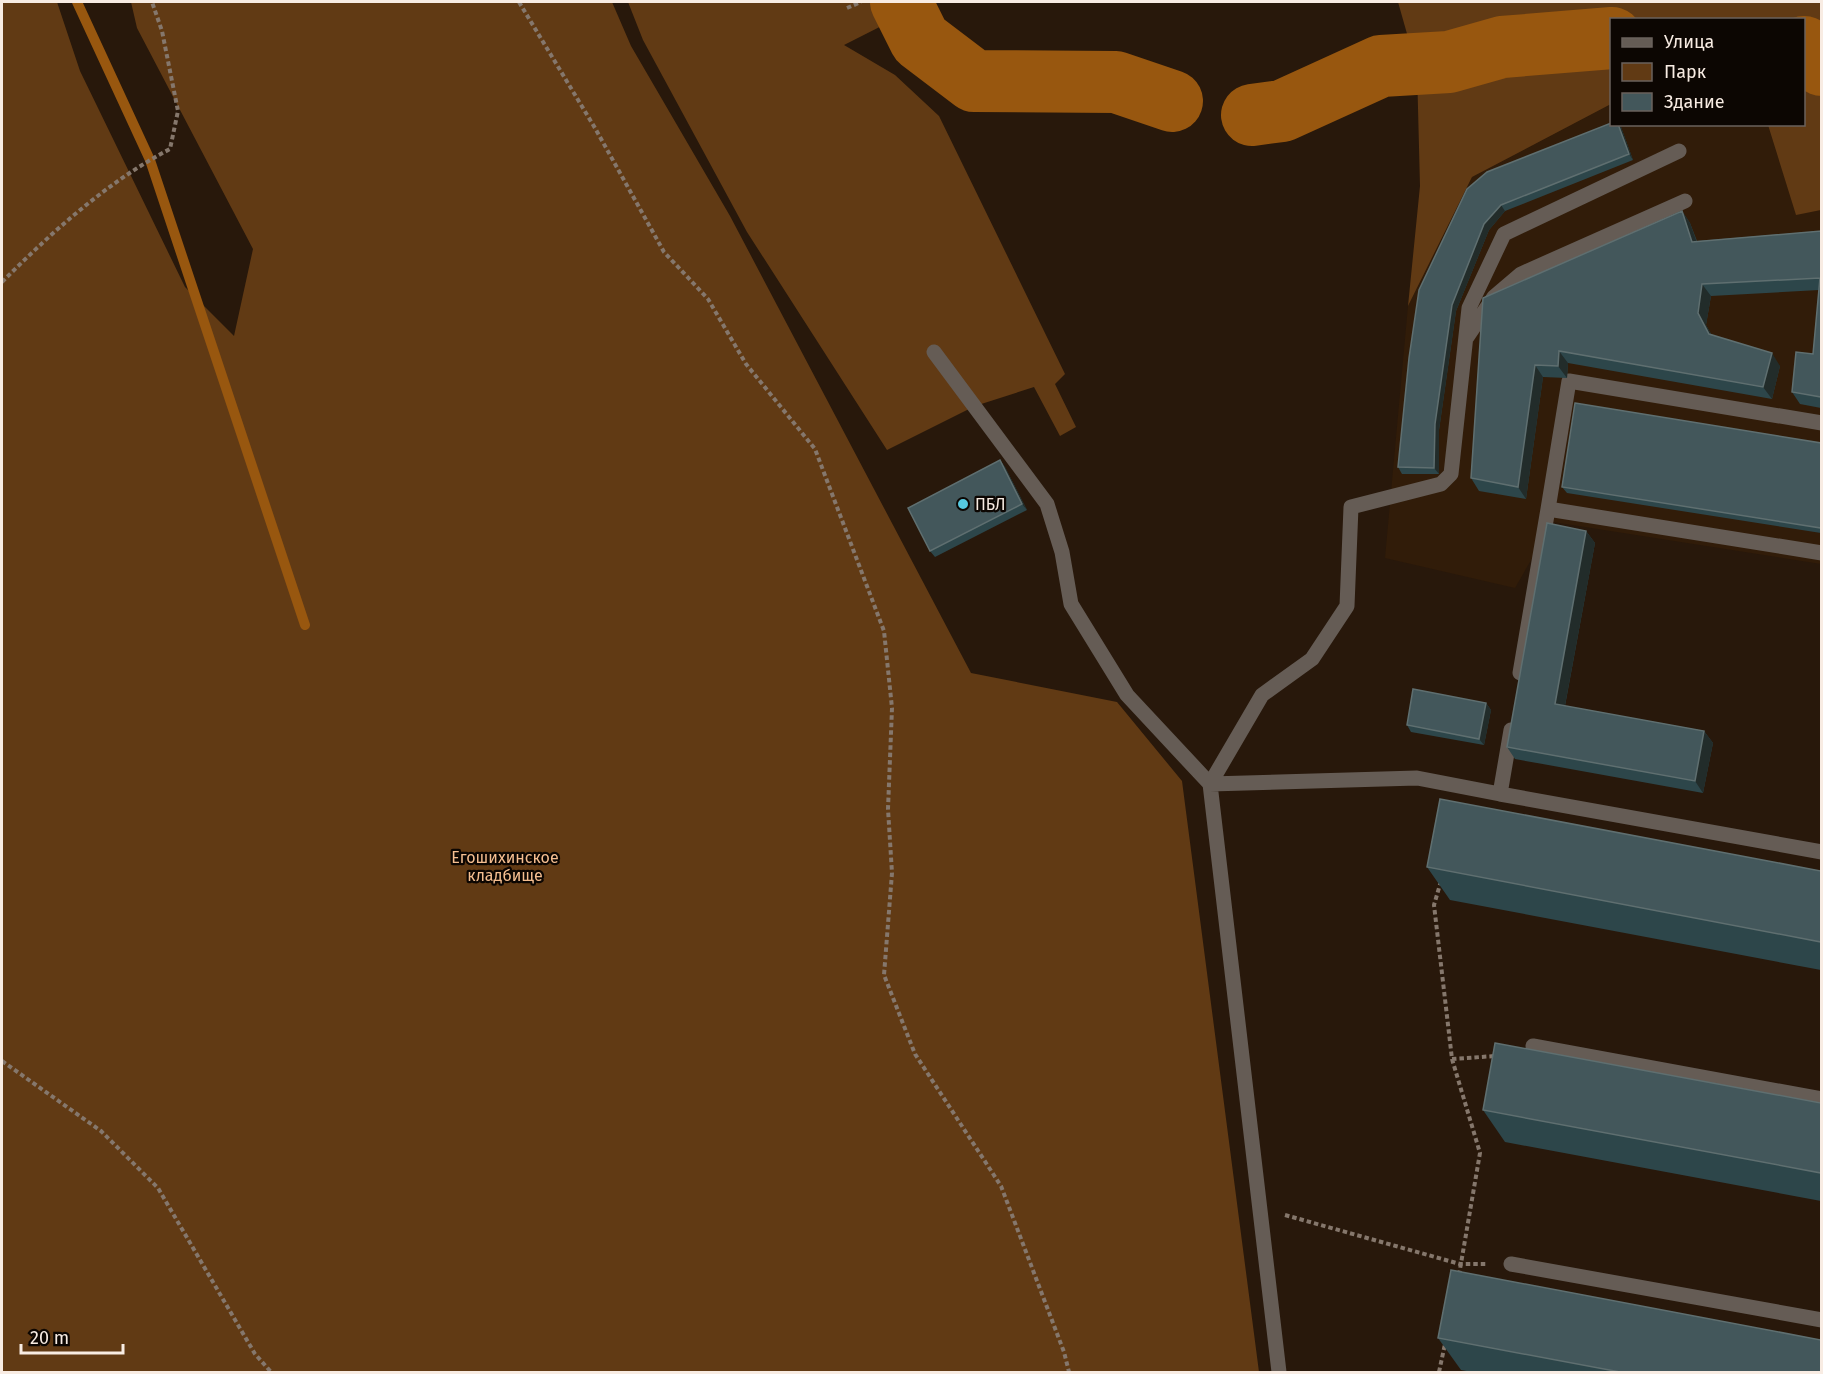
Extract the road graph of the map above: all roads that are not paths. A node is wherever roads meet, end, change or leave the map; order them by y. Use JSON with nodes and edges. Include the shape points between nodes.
{"nodes":[{"id":1,"x":1679,"y":151,"type":"dead end"},
{"id":2,"x":1685,"y":201,"type":"dead end"},
{"id":3,"x":1465,"y":340,"type":"junction"},
{"id":4,"x":934,"y":352,"type":"dead end"},
{"id":5,"x":1821,"y":423,"type":"edge"},
{"id":6,"x":1548,"y":509,"type":"junction"},
{"id":7,"x":1821,"y":553,"type":"edge"},
{"id":8,"x":1517,"y":692,"type":"edge"},
{"id":9,"x":1513,"y":714,"type":"edge"},
{"id":10,"x":1210,"y":784,"type":"junction"},
{"id":11,"x":1500,"y":794,"type":"junction"},
{"id":12,"x":1821,"y":852,"type":"edge"},
{"id":13,"x":1533,"y":1046,"type":"road end"},
{"id":14,"x":1821,"y":1099,"type":"edge"},
{"id":15,"x":1511,"y":1264,"type":"road end"},
{"id":16,"x":1821,"y":1320,"type":"edge"},
{"id":17,"x":1279,"y":1372,"type":"edge"}],
"edges":[{"from":1,"to":3,"type":"lane","via":[[1504,234],[1469,308]]},
{"from":2,"to":3,"type":"lane","via":[[1521,274],[1494,297]]},
{"from":3,"to":10,"type":"lane","via":[[1451,474],[1441,484],[1351,507],[1347,606],[1312,659],[1262,694]]},
{"from":4,"to":10,"type":"lane","via":[[1047,504],[1062,552],[1071,604],[1127,695]]},
{"from":5,"to":6,"type":"lane","via":[[1569,381]]},
{"from":6,"to":7,"type":"lane"},
{"from":6,"to":8,"type":"lane"},
{"from":9,"to":11,"type":"lane"},
{"from":10,"to":11,"type":"lane","via":[[1417,778]]},
{"from":10,"to":17,"type":"lane"},
{"from":11,"to":12,"type":"lane"},
{"from":13,"to":14,"type":"lane"},
{"from":15,"to":16,"type":"lane"}]}
